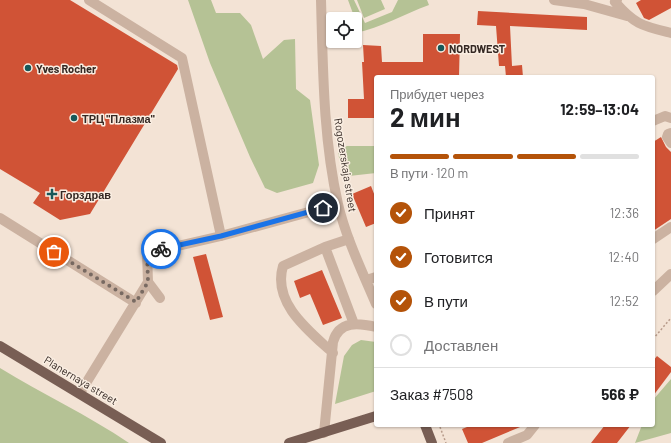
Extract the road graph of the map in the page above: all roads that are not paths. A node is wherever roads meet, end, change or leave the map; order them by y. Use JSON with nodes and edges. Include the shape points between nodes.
{"nodes":[{"id":1,"x":88,"y":0,"type":"edge"},
{"id":2,"x":321,"y":0,"type":"edge"},
{"id":3,"x":554,"y":0,"type":"edge"},
{"id":4,"x":618,"y":0,"type":"edge"},
{"id":5,"x":627,"y":16,"type":"junction"},
{"id":6,"x":671,"y":33,"type":"edge"},
{"id":7,"x":671,"y":118,"type":"edge"},
{"id":8,"x":655,"y":120,"type":"edge"},
{"id":9,"x":671,"y":133,"type":"edge"},
{"id":10,"x":671,"y":143,"type":"edge"},
{"id":11,"x":338,"y":204,"type":"junction"},
{"id":12,"x":0,"y":218,"type":"edge"},
{"id":13,"x":671,"y":227,"type":"edge"},
{"id":14,"x":221,"y":236,"type":"junction"},
{"id":15,"x":655,"y":238,"type":"edge"},
{"id":16,"x":349,"y":239,"type":"junction"},
{"id":17,"x":325,"y":248,"type":"junction"},
{"id":18,"x":671,"y":274,"type":"edge"},
{"id":19,"x":371,"y":278,"type":"edge"},
{"id":20,"x":148,"y":282,"type":"junction"},
{"id":21,"x":655,"y":289,"type":"edge"},
{"id":22,"x":374,"y":294,"type":"edge"},
{"id":23,"x":160,"y":298,"type":"dead end"},
{"id":24,"x":136,"y":302,"type":"junction"},
{"id":25,"x":354,"y":324,"type":"junction"},
{"id":26,"x":374,"y":327,"type":"edge"},
{"id":27,"x":0,"y":346,"type":"edge"},
{"id":28,"x":333,"y":353,"type":"junction"},
{"id":29,"x":80,"y":393,"type":"junction"},
{"id":30,"x":374,"y":417,"type":"edge"},
{"id":31,"x":426,"y":427,"type":"edge"},
{"id":32,"x":533,"y":427,"type":"edge"},
{"id":33,"x":324,"y":433,"type":"junction"},
{"id":34,"x":152,"y":439,"type":"edge"},
{"id":35,"x":161,"y":443,"type":"edge"},
{"id":36,"x":289,"y":443,"type":"edge"},
{"id":37,"x":432,"y":443,"type":"edge"},
{"id":38,"x":508,"y":443,"type":"edge"}],
"edges":[{"from":1,"to":14,"type":"street","via":[[182,58]]},
{"from":2,"to":11,"type":"street","name":"Rogozerskaja street","via":[[329,150]]},
{"from":3,"to":5,"type":"street","via":[[584,4]]},
{"from":4,"to":5,"type":"street","via":[[615,2]]},
{"from":5,"to":6,"type":"street","via":[[644,27]]},
{"from":7,"to":8,"type":"street","via":[[665,116]]},
{"from":9,"to":10,"type":"street","via":[[667,138]]},
{"from":11,"to":14,"type":"street"},
{"from":11,"to":16,"type":"street","name":"Rogozerskaja street"},
{"from":12,"to":24,"type":"street"},
{"from":13,"to":15,"type":"street"},
{"from":14,"to":20,"type":"street","via":[[147,252]]},
{"from":16,"to":17,"type":"street"},
{"from":16,"to":19,"type":"street","name":"Rogozerskaja street"},
{"from":17,"to":25,"type":"street"},
{"from":17,"to":28,"type":"street","via":[[283,266],[280,277],[290,309]]},
{"from":18,"to":21,"type":"street"},
{"from":19,"to":22,"type":"street","name":"Rogozerskaja street"},
{"from":20,"to":23,"type":"street"},
{"from":20,"to":24,"type":"street"},
{"from":24,"to":29,"type":"street"},
{"from":25,"to":26,"type":"street"},
{"from":25,"to":28,"type":"street","via":[[346,326],[335,335]]},
{"from":27,"to":29,"type":"main road","name":"Planernaya street"},
{"from":28,"to":33,"type":"street"},
{"from":29,"to":34,"type":"main road","name":"Planernaya street"},
{"from":30,"to":33,"type":"main road"},
{"from":31,"to":37,"type":"main road"},
{"from":32,"to":38,"type":"street","via":[[527,435]]},
{"from":33,"to":36,"type":"main road"},
{"from":34,"to":35,"type":"main road","name":"Planernaya street"}]}
